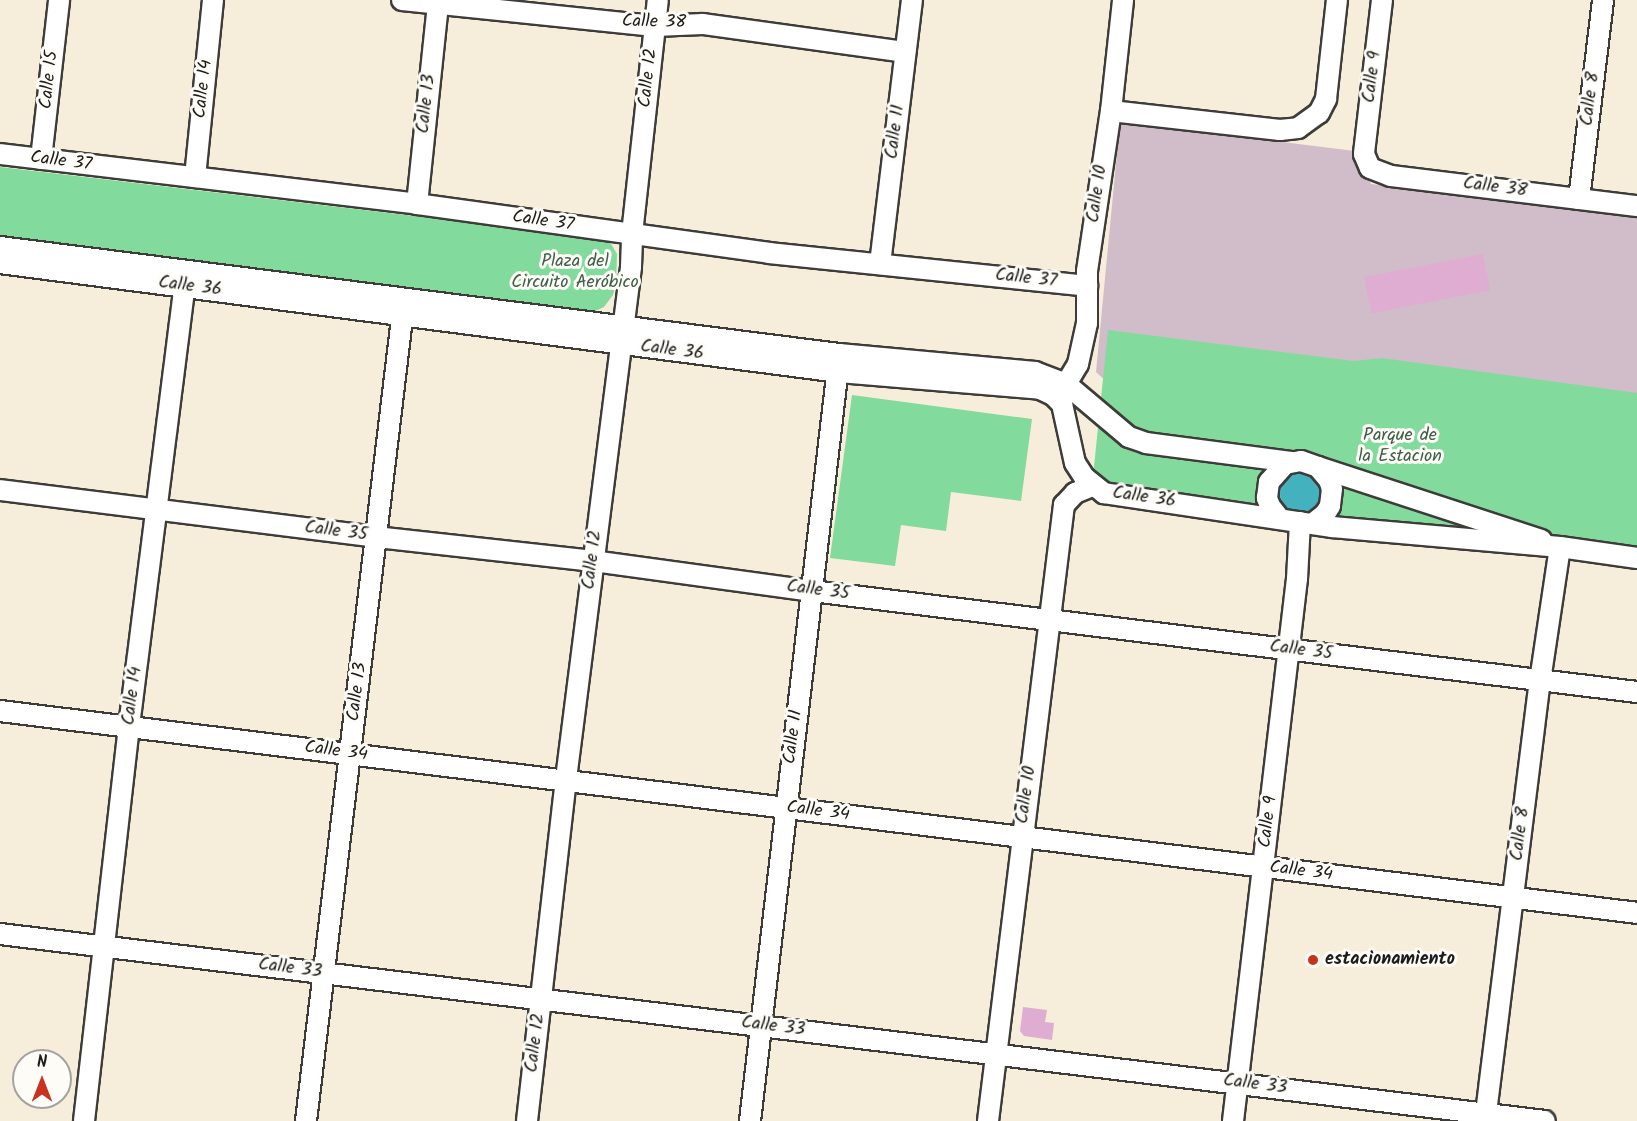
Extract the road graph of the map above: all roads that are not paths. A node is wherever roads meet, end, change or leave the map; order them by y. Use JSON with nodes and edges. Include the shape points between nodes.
{"nodes":[{"id":1,"x":59,"y":0,"type":"edge"},
{"id":2,"x":213,"y":0,"type":"edge"},
{"id":3,"x":658,"y":0,"type":"edge"},
{"id":4,"x":912,"y":0,"type":"edge"},
{"id":5,"x":1123,"y":0,"type":"edge"},
{"id":6,"x":1337,"y":0,"type":"edge"},
{"id":7,"x":1382,"y":0,"type":"edge"},
{"id":8,"x":1604,"y":0,"type":"edge"},
{"id":9,"x":421,"y":2,"type":"edge"},
{"id":10,"x":655,"y":26,"type":"junction"},
{"id":11,"x":905,"y":52,"type":"junction"},
{"id":12,"x":1111,"y":111,"type":"junction"},
{"id":13,"x":0,"y":154,"type":"edge"},
{"id":14,"x":1364,"y":154,"type":"joint"},
{"id":15,"x":41,"y":159,"type":"junction"},
{"id":16,"x":195,"y":177,"type":"junction"},
{"id":17,"x":1579,"y":199,"type":"junction"},
{"id":18,"x":417,"y":204,"type":"junction"},
{"id":19,"x":1637,"y":206,"type":"edge"},
{"id":20,"x":632,"y":234,"type":"junction"},
{"id":21,"x":0,"y":247,"type":"edge"},
{"id":22,"x":0,"y":263,"type":"edge"},
{"id":23,"x":880,"y":264,"type":"junction"},
{"id":24,"x":185,"y":278,"type":"junction"},
{"id":25,"x":1087,"y":286,"type":"junction"},
{"id":26,"x":404,"y":306,"type":"junction"},
{"id":27,"x":622,"y":336,"type":"junction"},
{"id":28,"x":839,"y":363,"type":"junction"},
{"id":29,"x":1066,"y":384,"type":"junction"},
{"id":30,"x":1293,"y":462,"type":"junction"},
{"id":31,"x":1318,"y":466,"type":"junction"},
{"id":32,"x":1092,"y":486,"type":"junction"},
{"id":33,"x":0,"y":490,"type":"edge"},
{"id":34,"x":157,"y":510,"type":"junction"},
{"id":35,"x":1280,"y":519,"type":"junction"},
{"id":36,"x":1306,"y":523,"type":"junction"},
{"id":37,"x":376,"y":537,"type":"junction"},
{"id":38,"x":1560,"y":547,"type":"junction"},
{"id":39,"x":1637,"y":558,"type":"edge"},
{"id":40,"x":593,"y":561,"type":"junction"},
{"id":41,"x":812,"y":591,"type":"junction"},
{"id":42,"x":1050,"y":620,"type":"junction"},
{"id":43,"x":1289,"y":650,"type":"junction"},
{"id":44,"x":1540,"y":681,"type":"junction"},
{"id":45,"x":1637,"y":692,"type":"edge"},
{"id":46,"x":0,"y":711,"type":"edge"},
{"id":47,"x":129,"y":726,"type":"junction"},
{"id":48,"x":351,"y":754,"type":"junction"},
{"id":49,"x":566,"y":779,"type":"junction"},
{"id":50,"x":786,"y":808,"type":"junction"},
{"id":51,"x":1021,"y":838,"type":"junction"},
{"id":52,"x":1264,"y":868,"type":"junction"},
{"id":53,"x":1512,"y":899,"type":"junction"},
{"id":54,"x":1637,"y":913,"type":"edge"},
{"id":55,"x":0,"y":934,"type":"edge"},
{"id":56,"x":106,"y":946,"type":"junction"},
{"id":57,"x":325,"y":973,"type":"junction"},
{"id":58,"x":541,"y":999,"type":"junction"},
{"id":59,"x":761,"y":1025,"type":"junction"},
{"id":60,"x":996,"y":1054,"type":"junction"},
{"id":61,"x":1237,"y":1083,"type":"junction"},
{"id":62,"x":1485,"y":1117,"type":"edge"},
{"id":63,"x":84,"y":1121,"type":"edge"},
{"id":64,"x":306,"y":1121,"type":"edge"},
{"id":65,"x":527,"y":1121,"type":"edge"},
{"id":66,"x":750,"y":1121,"type":"edge"},
{"id":67,"x":988,"y":1121,"type":"edge"},
{"id":68,"x":1233,"y":1121,"type":"edge"},
{"id":69,"x":1545,"y":1121,"type":"edge"}],
"edges":[{"from":1,"to":15,"type":"street","name":"Calle 15"},
{"from":2,"to":16,"type":"street","name":"Calle 14"},
{"from":3,"to":10,"type":"street","name":"Calle 12"},
{"from":4,"to":11,"type":"street","name":"Calle 11"},
{"from":5,"to":12,"type":"street","name":"Calle 10"},
{"from":6,"to":12,"type":"street","via":[[1326,99],[1319,113],[1298,128],[1280,130]]},
{"from":7,"to":14,"type":"street","name":"Calle 9"},
{"from":8,"to":17,"type":"street","name":"Calle 8"},
{"from":9,"to":10,"type":"street","name":"Calle 38"},
{"from":9,"to":18,"type":"street","name":"Calle 13"},
{"from":10,"to":11,"type":"street","name":"Calle 38","via":[[703,24]]},
{"from":10,"to":20,"type":"street","name":"Calle 12"},
{"from":11,"to":23,"type":"street","name":"Calle 11"},
{"from":12,"to":25,"type":"street","name":"Calle 10"},
{"from":13,"to":15,"type":"street","name":"Calle 37"},
{"from":14,"to":17,"type":"street","name":"Calle 38","via":[[1370,168],[1391,176]]},
{"from":15,"to":16,"type":"street","name":"Calle 37"},
{"from":16,"to":18,"type":"street","name":"Calle 37"},
{"from":17,"to":19,"type":"street","name":"Calle 38"},
{"from":18,"to":20,"type":"street","name":"Calle 37"},
{"from":20,"to":23,"type":"street","name":"Calle 37"},
{"from":20,"to":27,"type":"street","name":"Calle 12"},
{"from":21,"to":24,"type":"street","name":"Calle 36"},
{"from":22,"to":24,"type":"street","name":"Calle 36"},
{"from":23,"to":25,"type":"street","name":"Calle 37"},
{"from":24,"to":26,"type":"street","name":"Calle 36"},
{"from":24,"to":34,"type":"street","name":"Calle 14"},
{"from":25,"to":29,"type":"street","name":"Calle 10","via":[[1089,309],[1083,347]]},
{"from":26,"to":27,"type":"street","name":"Calle 36"},
{"from":26,"to":37,"type":"street","name":"Calle 13"},
{"from":27,"to":28,"type":"street","name":"Calle 36"},
{"from":27,"to":40,"type":"street","name":"Calle 12"},
{"from":28,"to":29,"type":"street","name":"Calle 36","via":[[1035,372]]},
{"from":28,"to":32,"type":"street","name":"Calle 36","via":[[1040,389],[1053,395],[1062,404],[1073,457]]},
{"from":28,"to":41,"type":"street","name":"Calle 11"},
{"from":29,"to":30,"type":"street","name":"Calle 36","via":[[1130,437],[1146,443]]},
{"from":30,"to":31,"type":"street"},
{"from":30,"to":35,"type":"street","via":[[1273,475],[1267,490],[1270,506]]},
{"from":31,"to":36,"type":"street","via":[[1329,480],[1332,498],[1325,514]]},
{"from":31,"to":38,"type":"street"},
{"from":32,"to":35,"type":"street","name":"Calle 36","via":[[1104,493]]},
{"from":32,"to":42,"type":"street","name":"Calle 10","via":[[1075,493],[1065,505]]},
{"from":33,"to":34,"type":"street","name":"Calle 35"},
{"from":34,"to":37,"type":"street","name":"Calle 35"},
{"from":34,"to":47,"type":"street","name":"Calle 14"},
{"from":35,"to":36,"type":"street"},
{"from":36,"to":38,"type":"street"},
{"from":36,"to":43,"type":"street","name":"Calle 9"},
{"from":37,"to":40,"type":"street","name":"Calle 35"},
{"from":37,"to":48,"type":"street","name":"Calle 13"},
{"from":38,"to":39,"type":"street"},
{"from":38,"to":44,"type":"street","name":"Calle 8"},
{"from":40,"to":41,"type":"street","name":"Calle 35"},
{"from":40,"to":49,"type":"street","name":"Calle 12"},
{"from":41,"to":42,"type":"street","name":"Calle 35"},
{"from":41,"to":50,"type":"street","name":"Calle 11"},
{"from":42,"to":43,"type":"street","name":"Calle 35"},
{"from":42,"to":51,"type":"street","name":"Calle 10"},
{"from":43,"to":44,"type":"street","name":"Calle 35"},
{"from":43,"to":52,"type":"street","name":"Calle 9"},
{"from":44,"to":45,"type":"street","name":"Calle 35"},
{"from":44,"to":53,"type":"street","name":"Calle 8"},
{"from":46,"to":47,"type":"street","name":"Calle 34"},
{"from":47,"to":48,"type":"street","name":"Calle 34"},
{"from":47,"to":56,"type":"street","name":"Calle 14"},
{"from":48,"to":49,"type":"street","name":"Calle 34"},
{"from":48,"to":57,"type":"street","name":"Calle 13"},
{"from":49,"to":50,"type":"street","name":"Calle 34"},
{"from":49,"to":58,"type":"street","name":"Calle 12"},
{"from":50,"to":51,"type":"street","name":"Calle 34"},
{"from":50,"to":59,"type":"street","name":"Calle 11"},
{"from":51,"to":52,"type":"street","name":"Calle 34"},
{"from":51,"to":60,"type":"street","name":"Calle 10"},
{"from":52,"to":53,"type":"street","name":"Calle 34"},
{"from":52,"to":61,"type":"street","name":"Calle 9"},
{"from":53,"to":54,"type":"street","name":"Calle 34"},
{"from":53,"to":62,"type":"street","name":"Calle 8"},
{"from":55,"to":56,"type":"street","name":"Calle 33"},
{"from":56,"to":57,"type":"street","name":"Calle 33"},
{"from":56,"to":63,"type":"street","name":"Calle 14"},
{"from":57,"to":58,"type":"street","name":"Calle 33"},
{"from":57,"to":64,"type":"street","name":"Calle 13"},
{"from":58,"to":59,"type":"street","name":"Calle 33"},
{"from":58,"to":65,"type":"street","name":"Calle 12"},
{"from":59,"to":60,"type":"street","name":"Calle 33"},
{"from":59,"to":66,"type":"street","name":"Calle 11"},
{"from":60,"to":61,"type":"street","name":"Calle 33"},
{"from":60,"to":67,"type":"street","name":"Calle 10"},
{"from":61,"to":62,"type":"street","name":"Calle 33"},
{"from":61,"to":68,"type":"street","name":"Calle 9"},
{"from":62,"to":69,"type":"street","name":"Calle 33"}]}
